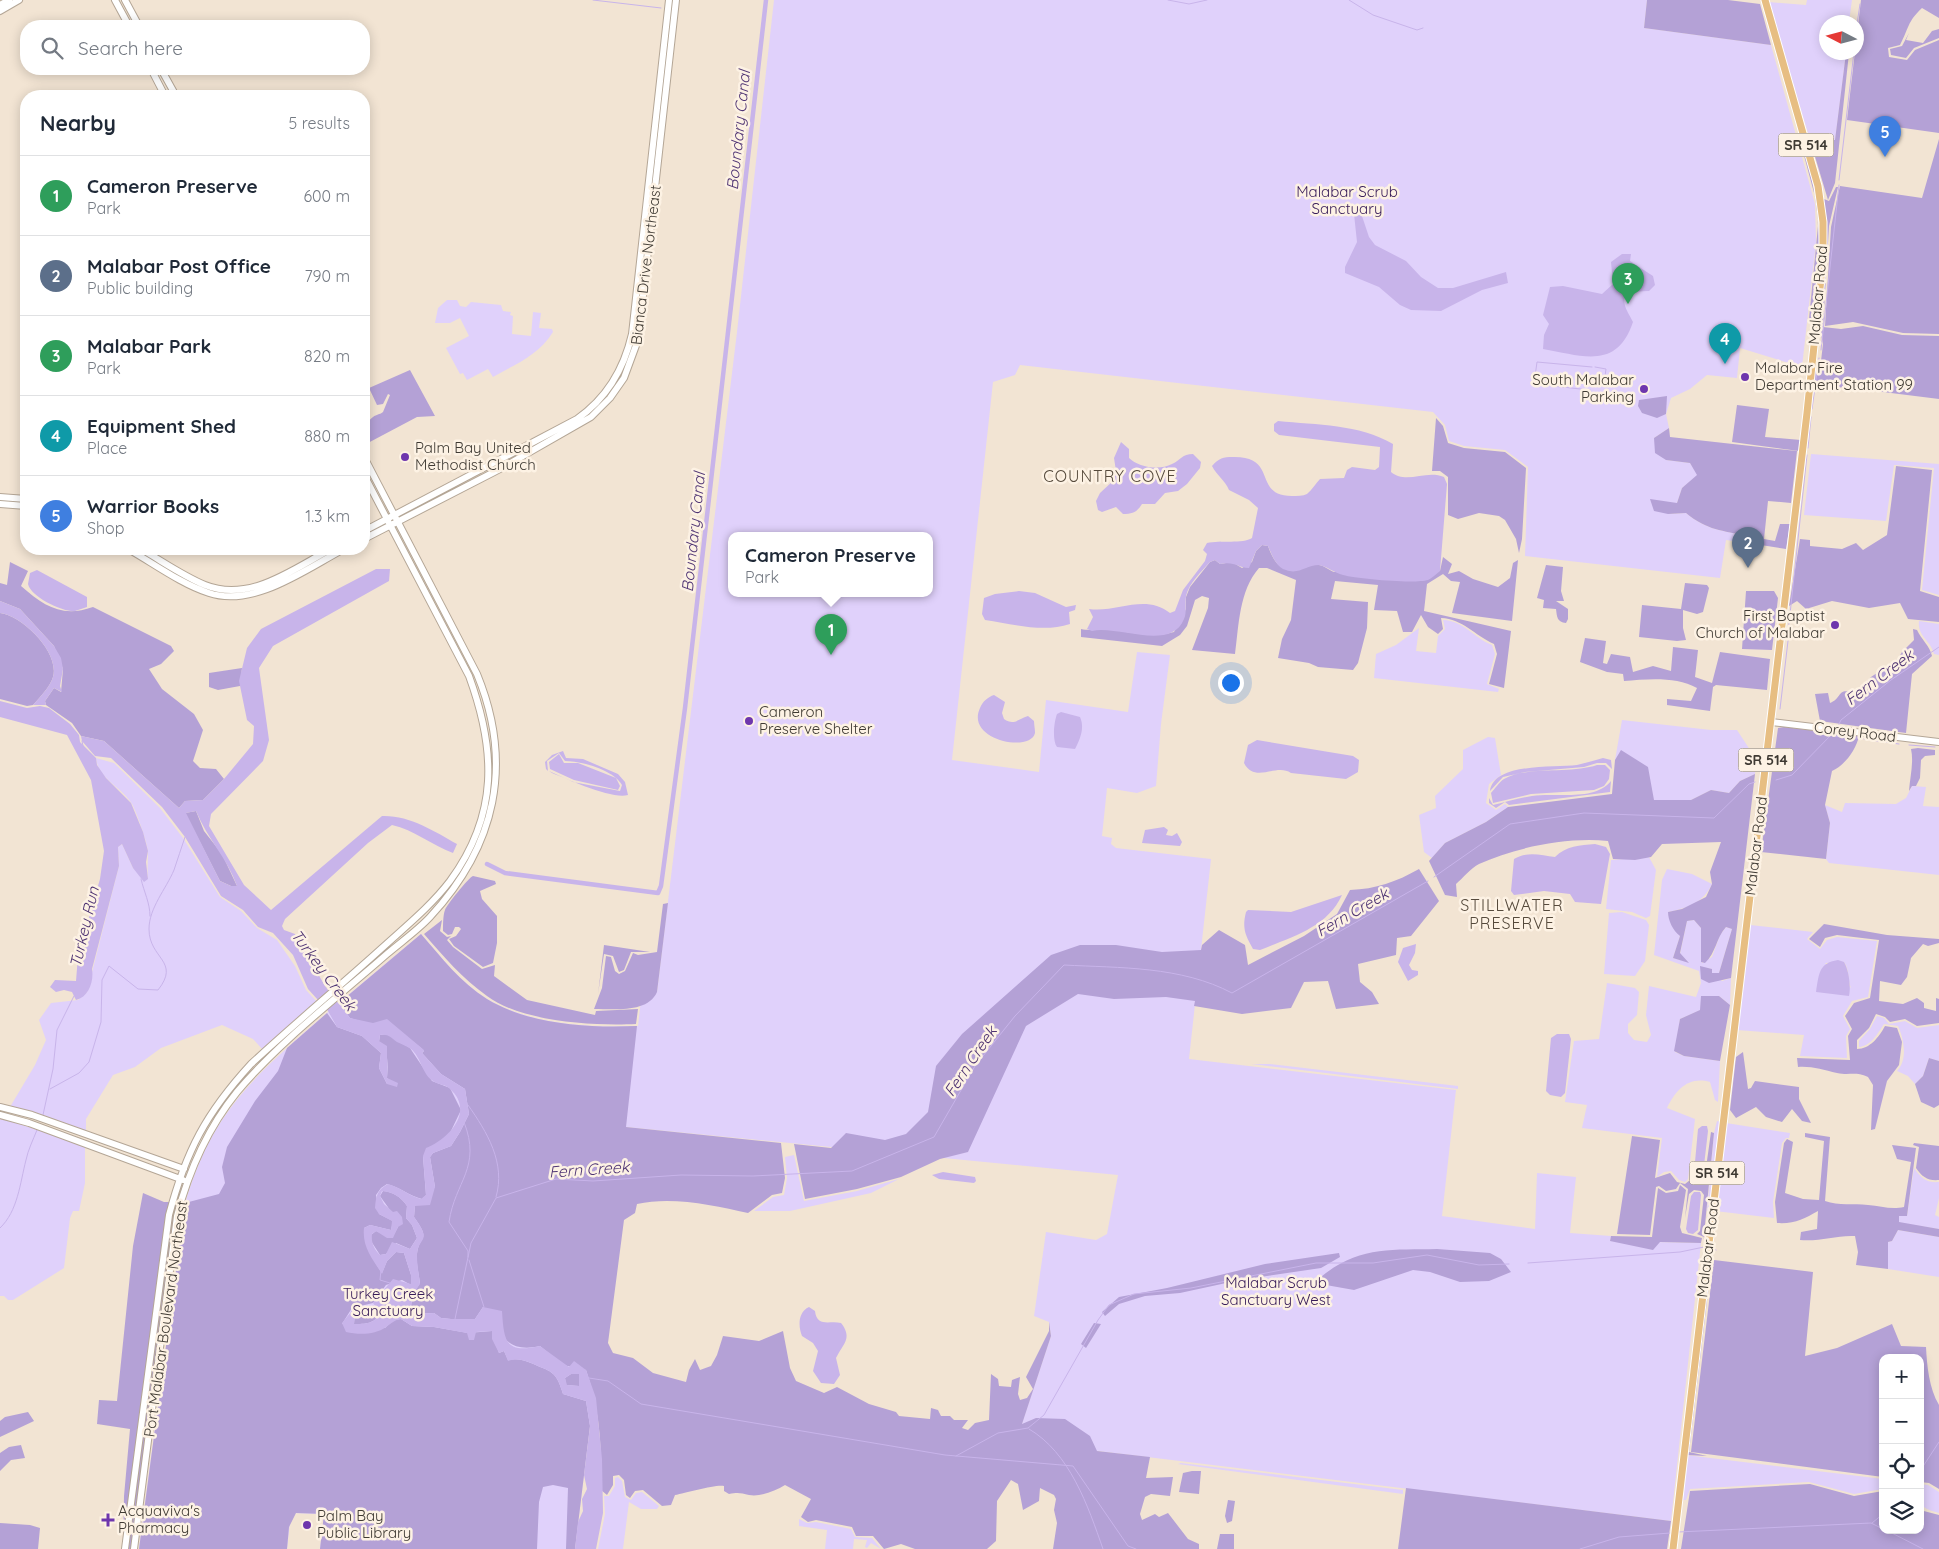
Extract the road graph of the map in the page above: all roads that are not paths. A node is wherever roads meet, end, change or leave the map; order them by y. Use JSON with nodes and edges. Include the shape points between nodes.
{"nodes":[{"id":1,"x":8,"y":0,"type":"edge"},
{"id":2,"x":19,"y":0,"type":"edge"},
{"id":3,"x":115,"y":0,"type":"edge"},
{"id":4,"x":125,"y":0,"type":"edge"},
{"id":5,"x":669,"y":0,"type":"edge"},
{"id":6,"x":676,"y":0,"type":"edge"},
{"id":7,"x":1765,"y":0,"type":"edge"},
{"id":8,"x":0,"y":4,"type":"edge"},
{"id":9,"x":0,"y":11,"type":"edge"},
{"id":10,"x":126,"y":20,"type":"edge"},
{"id":11,"x":136,"y":20,"type":"edge"},
{"id":12,"x":154,"y":75,"type":"edge"},
{"id":13,"x":164,"y":75,"type":"edge"},
{"id":14,"x":162,"y":90,"type":"edge"},
{"id":15,"x":173,"y":90,"type":"edge"},
{"id":16,"x":370,"y":468,"type":"edge"},
{"id":17,"x":370,"y":487,"type":"edge"},
{"id":18,"x":0,"y":497,"type":"edge"},
{"id":19,"x":20,"y":499,"type":"edge"},
{"id":20,"x":0,"y":504,"type":"edge"},
{"id":21,"x":20,"y":506,"type":"edge"},
{"id":22,"x":397,"y":518,"type":"junction"},
{"id":23,"x":388,"y":523,"type":"junction"},
{"id":24,"x":370,"y":529,"type":"edge"},
{"id":25,"x":370,"y":535,"type":"edge"},
{"id":26,"x":139,"y":555,"type":"edge"},
{"id":27,"x":151,"y":555,"type":"edge"},
{"id":28,"x":319,"y":555,"type":"edge"},
{"id":29,"x":333,"y":555,"type":"edge"},
{"id":30,"x":1771,"y":722,"type":"junction"},
{"id":31,"x":1939,"y":742,"type":"edge"},
{"id":32,"x":0,"y":1107,"type":"edge"},
{"id":33,"x":0,"y":1115,"type":"edge"},
{"id":34,"x":182,"y":1168,"type":"junction"},
{"id":35,"x":190,"y":1171,"type":"junction"},
{"id":36,"x":179,"y":1178,"type":"junction"},
{"id":37,"x":186,"y":1181,"type":"junction"},
{"id":38,"x":125,"y":1549,"type":"edge"},
{"id":39,"x":134,"y":1549,"type":"edge"},
{"id":40,"x":1672,"y":1549,"type":"edge"}],
"edges":[{"from":1,"to":8,"type":"street"},
{"from":2,"to":9,"type":"street"},
{"from":3,"to":10,"type":"street"},
{"from":4,"to":11,"type":"street"},
{"from":5,"to":22,"type":"street","name":"Bianca Drive Northeast","via":[[633,325],[619,373],[597,403],[576,420]]},
{"from":6,"to":22,"type":"street","name":"Bianca Drive Northeast","via":[[641,318],[635,351],[624,378],[603,407],[580,424]]},
{"from":7,"to":30,"type":"main road","name":"Malabar Road","number":"SR 514","via":[[1818,186],[1823,259]]},
{"from":12,"to":14,"type":"street"},
{"from":13,"to":15,"type":"street"},
{"from":16,"to":22,"type":"street","name":"Port Malabar Boulevard Northeast"},
{"from":17,"to":23,"type":"street","name":"Port Malabar Boulevard Northeast"},
{"from":18,"to":19,"type":"street"},
{"from":20,"to":21,"type":"street"},
{"from":22,"to":23,"type":"street"},
{"from":22,"to":35,"type":"street","name":"Port Malabar Boulevard Northeast","via":[[486,697],[493,726],[497,776],[488,824],[472,862],[456,888],[428,920],[253,1074],[208,1134]]},
{"from":23,"to":24,"type":"street"},
{"from":23,"to":25,"type":"street"},
{"from":23,"to":34,"type":"street","name":"Port Malabar Boulevard Northeast","via":[[468,676],[485,727],[489,775],[478,828],[449,882],[418,916],[251,1064],[231,1086],[201,1129]]},
{"from":26,"to":29,"type":"street","via":[[204,591],[234,597],[266,590]]},
{"from":27,"to":28,"type":"street","via":[[200,583],[232,591],[262,584]]},
{"from":30,"to":31,"type":"street","name":"Corey Road"},
{"from":30,"to":40,"type":"main road","name":"Malabar Road","number":"SR 514"},
{"from":32,"to":34,"type":"street","via":[[32,1115]]},
{"from":33,"to":36,"type":"street"},
{"from":34,"to":35,"type":"street"},
{"from":34,"to":36,"type":"street","name":"Port Malabar Boulevard Northeast"},
{"from":35,"to":37,"type":"street","name":"Port Malabar Boulevard Northeast"},
{"from":36,"to":37,"type":"street"},
{"from":36,"to":38,"type":"street","name":"Port Malabar Boulevard Northeast","via":[[169,1215]]},
{"from":37,"to":39,"type":"street","name":"Port Malabar Boulevard Northeast","via":[[177,1216]]}]}
